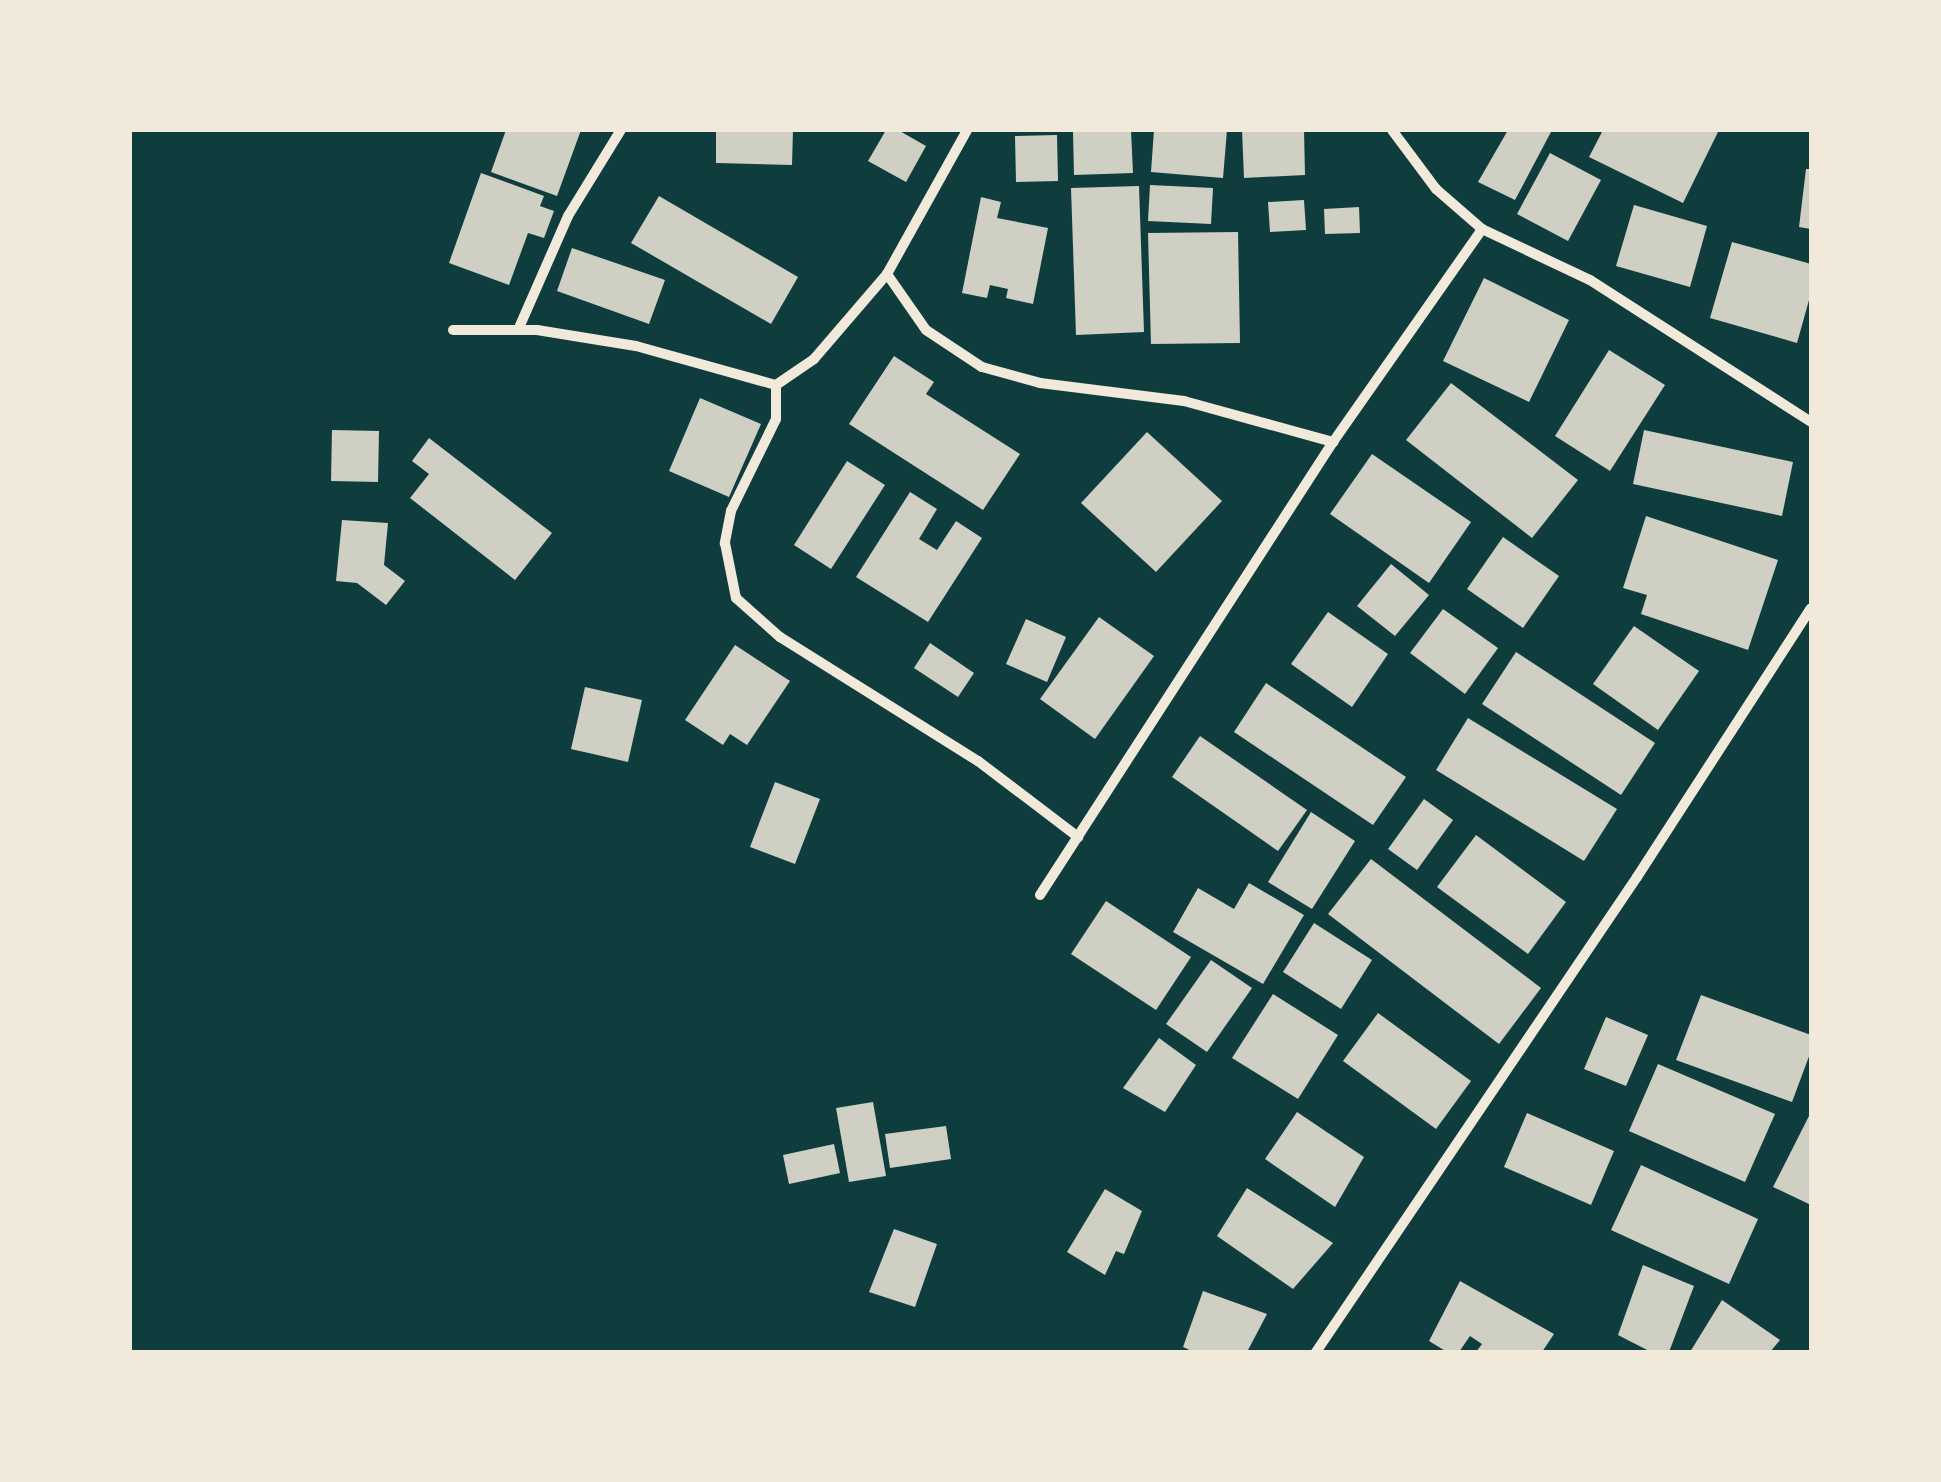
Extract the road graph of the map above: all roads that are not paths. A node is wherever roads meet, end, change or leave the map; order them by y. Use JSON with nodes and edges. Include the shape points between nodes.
{"nodes":[{"id":1,"x":621,"y":130,"type":"edge"},
{"id":2,"x":967,"y":130,"type":"edge"},
{"id":3,"x":1392,"y":130,"type":"edge"},
{"id":4,"x":1482,"y":229,"type":"junction"},
{"id":5,"x":887,"y":274,"type":"junction"},
{"id":6,"x":453,"y":330,"type":"dead end"},
{"id":7,"x":518,"y":330,"type":"junction"},
{"id":8,"x":776,"y":384,"type":"junction"},
{"id":9,"x":1811,"y":422,"type":"edge"},
{"id":10,"x":1333,"y":442,"type":"junction"},
{"id":11,"x":1811,"y":608,"type":"edge"},
{"id":12,"x":1078,"y":836,"type":"junction"},
{"id":13,"x":1040,"y":895,"type":"dead end"},
{"id":14,"x":1316,"y":1352,"type":"edge"}],
"edges":[{"from":1,"to":7,"type":"street","via":[[568,216]]},
{"from":2,"to":5,"type":"street"},
{"from":3,"to":4,"type":"street","via":[[1436,189]]},
{"from":4,"to":9,"type":"street","via":[[1590,280]]},
{"from":4,"to":10,"type":"street"},
{"from":5,"to":8,"type":"street","via":[[814,359]]},
{"from":5,"to":10,"type":"street","via":[[926,330],[982,367],[1040,383],[1184,402]]},
{"from":6,"to":7,"type":"street"},
{"from":7,"to":8,"type":"street","via":[[636,346]]},
{"from":8,"to":12,"type":"street","via":[[776,418],[731,511],[725,543],[736,598],[780,637],[978,761]]},
{"from":10,"to":12,"type":"street"},
{"from":11,"to":14,"type":"street"},
{"from":12,"to":13,"type":"street"}]}
